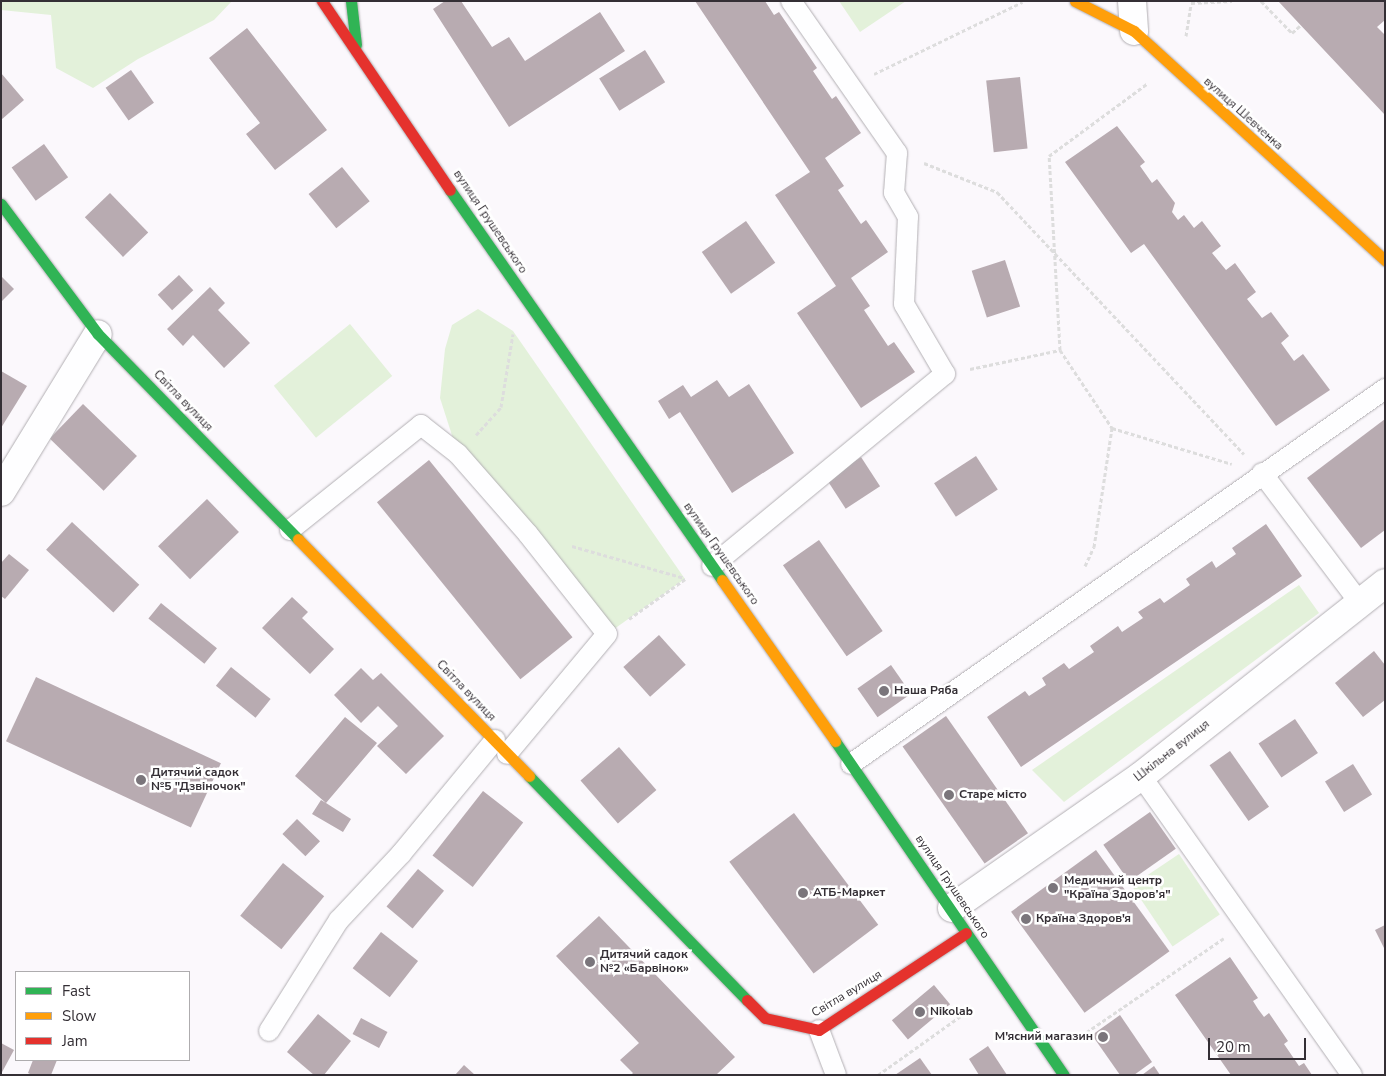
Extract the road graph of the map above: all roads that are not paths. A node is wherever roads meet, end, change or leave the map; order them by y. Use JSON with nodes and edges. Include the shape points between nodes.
{"nodes":[{"id":1,"x":322,"y":1,"type":"edge"},
{"id":2,"x":351,"y":1,"type":"edge"},
{"id":3,"x":791,"y":1,"type":"edge"},
{"id":4,"x":1075,"y":1,"type":"edge"},
{"id":5,"x":1132,"y":1,"type":"edge"},
{"id":6,"x":1134,"y":31,"type":"junction"},
{"id":7,"x":356,"y":49,"type":"junction"},
{"id":8,"x":1,"y":204,"type":"edge"},
{"id":9,"x":1385,"y":260,"type":"edge"},
{"id":10,"x":98,"y":334,"type":"junction"},
{"id":11,"x":1385,"y":389,"type":"edge"},
{"id":12,"x":1262,"y":473,"type":"junction"},
{"id":13,"x":1,"y":492,"type":"edge"},
{"id":14,"x":290,"y":530,"type":"junction"},
{"id":15,"x":712,"y":566,"type":"junction"},
{"id":16,"x":1385,"y":583,"type":"edge"},
{"id":17,"x":1360,"y":603,"type":"junction"},
{"id":18,"x":501,"y":747,"type":"junction"},
{"id":19,"x":851,"y":764,"type":"junction"},
{"id":20,"x":1141,"y":776,"type":"junction"},
{"id":21,"x":952,"y":908,"type":"junction"},
{"id":22,"x":966,"y":933,"type":"junction"},
{"id":23,"x":819,"y":1030,"type":"junction"},
{"id":24,"x":269,"y":1031,"type":"dead end"},
{"id":25,"x":836,"y":1075,"type":"edge"},
{"id":26,"x":1064,"y":1075,"type":"edge"},
{"id":27,"x":1352,"y":1075,"type":"edge"}],
"edges":[{"from":1,"to":7,"type":"street","name":"вулиця Грушевського"},
{"from":2,"to":7,"type":"street","name":"вулиця Грушевського"},
{"from":3,"to":15,"type":"lane","via":[[896,153],[894,193],[908,217],[904,304],[944,374]]},
{"from":4,"to":6,"type":"street","name":"вулиця Шевченка"},
{"from":5,"to":6,"type":"street"},
{"from":6,"to":9,"type":"street","name":"вулиця Шевченка"},
{"from":7,"to":15,"type":"street","name":"вулиця Грушевського","via":[[489,247]]},
{"from":8,"to":10,"type":"street","name":"Світла вулиця"},
{"from":10,"to":13,"type":"street"},
{"from":10,"to":14,"type":"street","name":"Світла вулиця"},
{"from":11,"to":12,"type":"lane"},
{"from":12,"to":17,"type":"lane"},
{"from":12,"to":19,"type":"lane"},
{"from":14,"to":18,"type":"street","name":"Світла вулиця"},
{"from":14,"to":18,"type":"lane","via":[[421,425],[458,454],[528,534],[607,634]]},
{"from":15,"to":19,"type":"street","name":"вулиця Грушевського"},
{"from":16,"to":17,"type":"street","name":"Шкільна вулиця"},
{"from":17,"to":20,"type":"street","name":"Шкільна вулиця"},
{"from":18,"to":23,"type":"street","name":"Світла вулиця","via":[[766,1018]]},
{"from":18,"to":24,"type":"lane","via":[[339,920]]},
{"from":19,"to":21,"type":"street","name":"вулиця Грушевського"},
{"from":20,"to":21,"type":"street","name":"Шкільна вулиця"},
{"from":20,"to":27,"type":"lane"},
{"from":21,"to":22,"type":"street","name":"вулиця Грушевського"},
{"from":22,"to":23,"type":"street","name":"Світла вулиця"},
{"from":22,"to":26,"type":"street","name":"вулиця Грушевського"},
{"from":23,"to":25,"type":"lane"}]}
